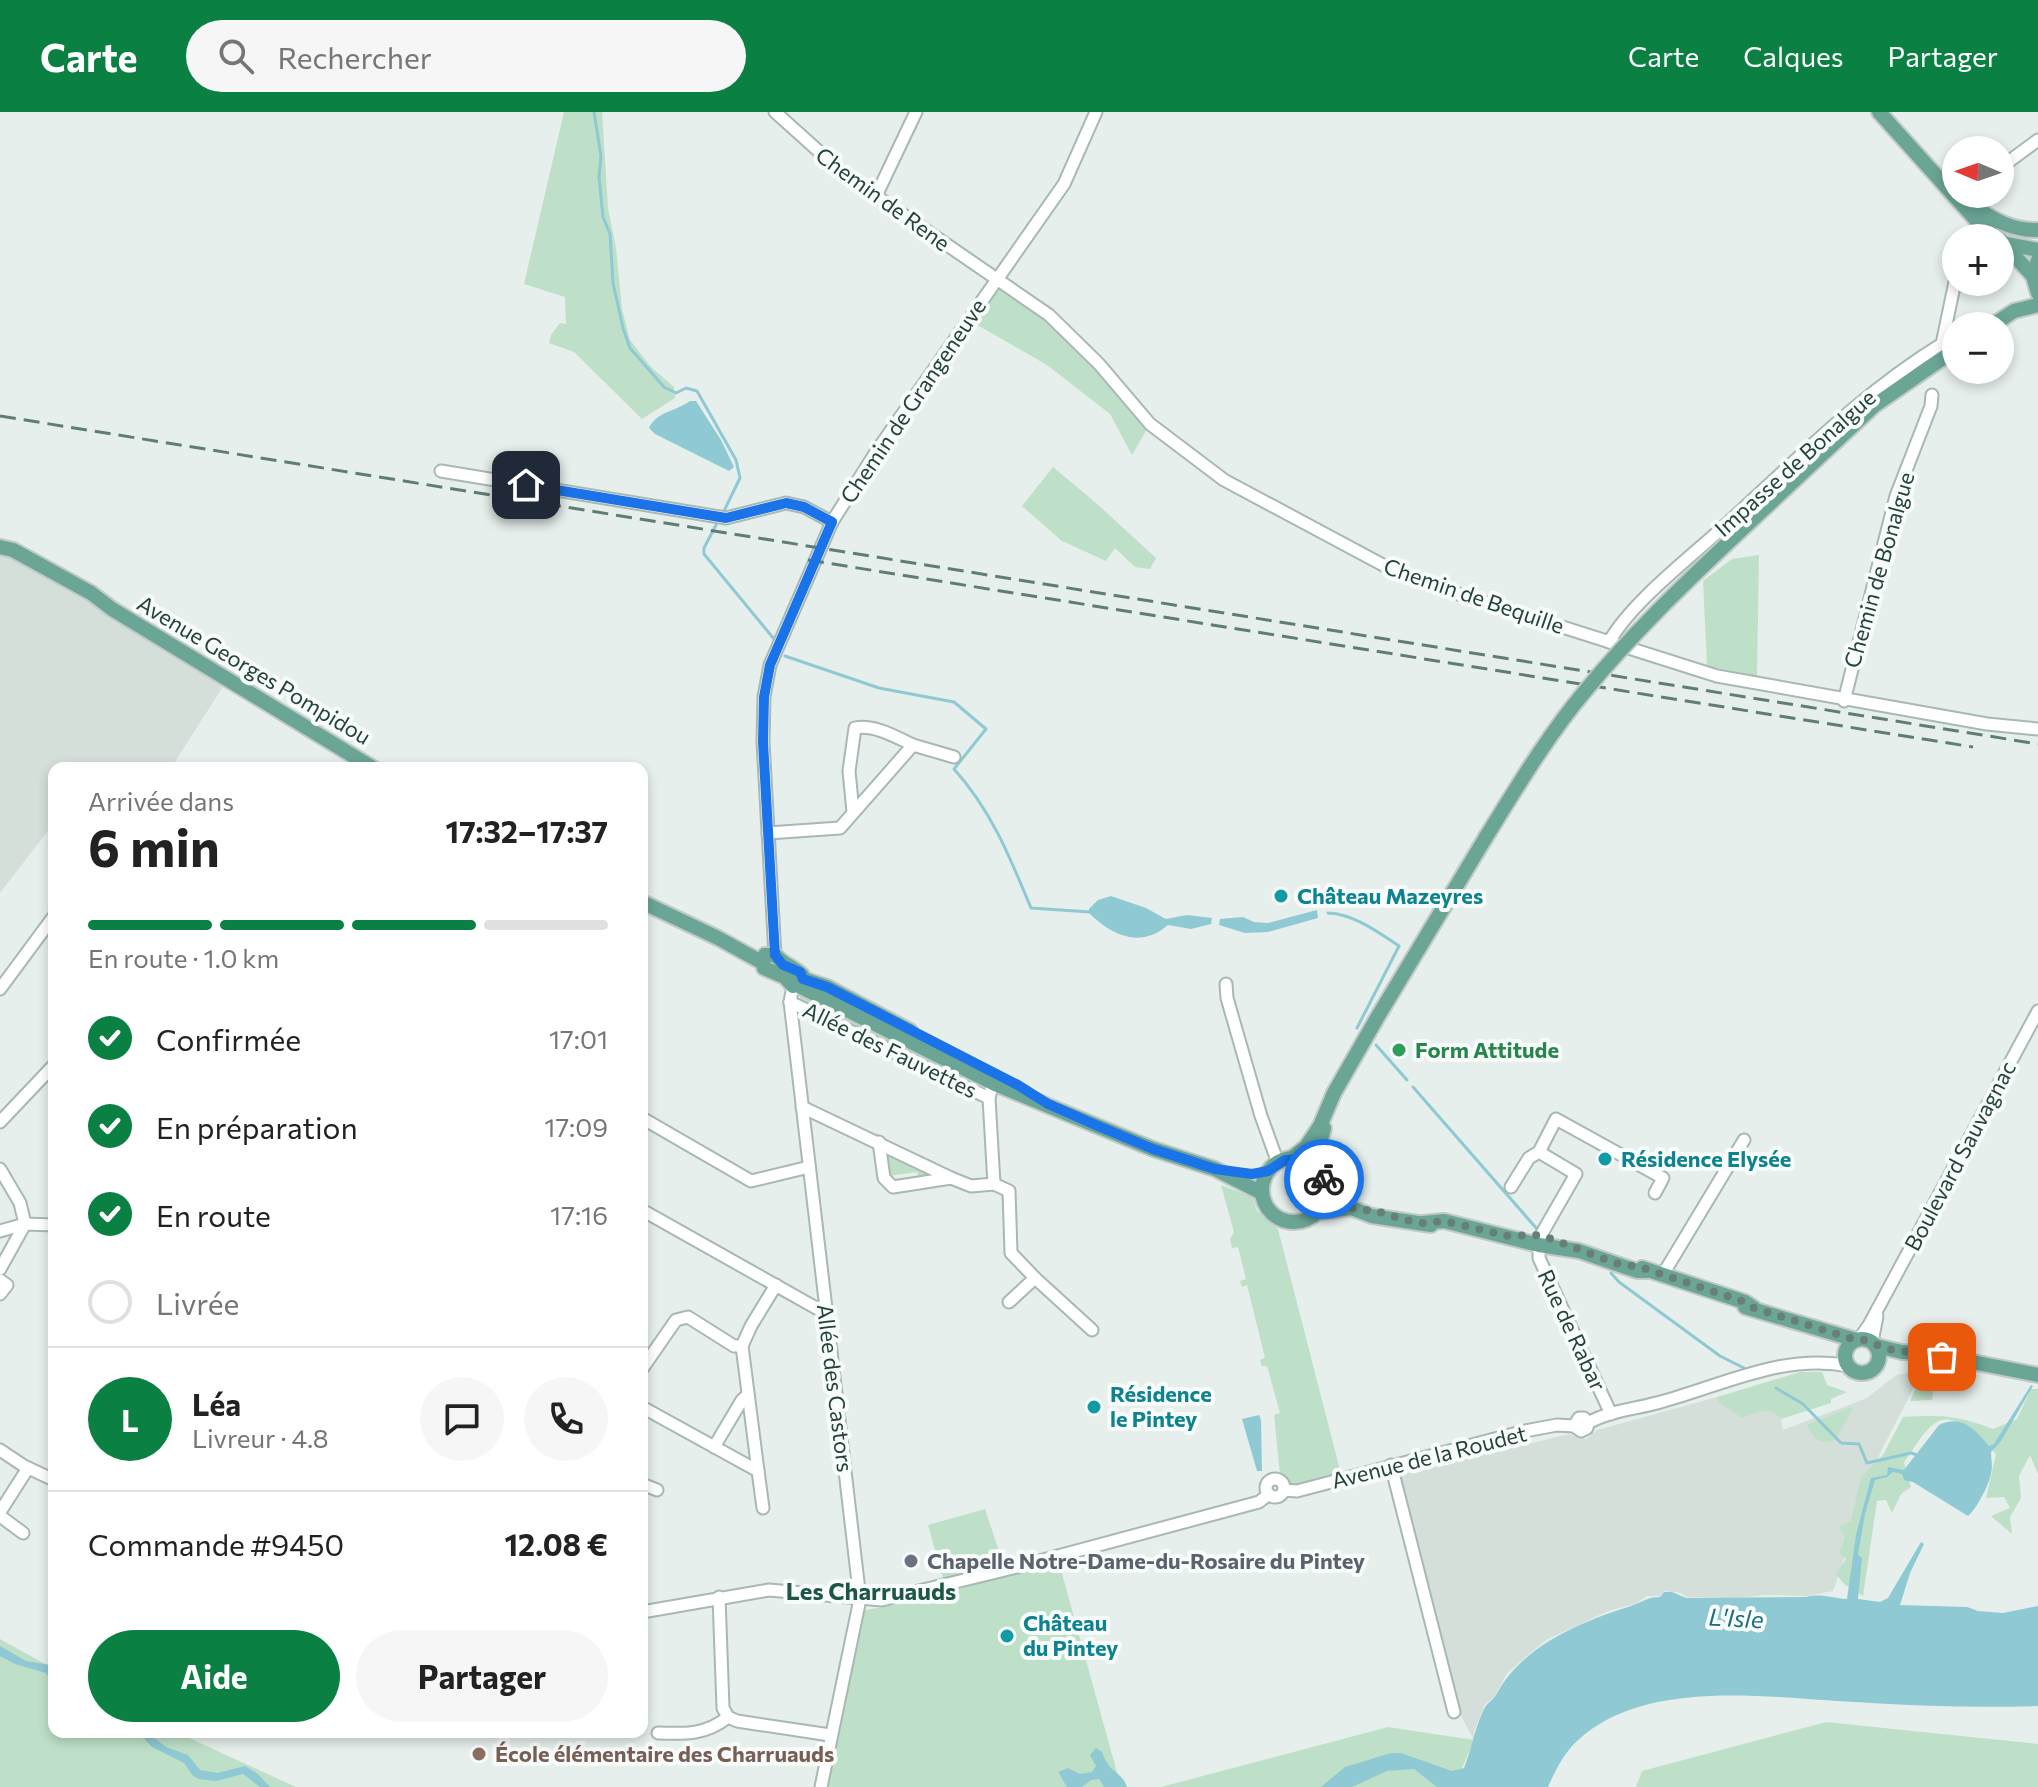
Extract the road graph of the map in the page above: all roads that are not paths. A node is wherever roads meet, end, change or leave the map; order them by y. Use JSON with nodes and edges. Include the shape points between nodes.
{"nodes":[{"id":1,"x":775,"y":112,"type":"edge"},
{"id":2,"x":916,"y":112,"type":"edge"},
{"id":3,"x":1096,"y":112,"type":"edge"},
{"id":4,"x":1879,"y":112,"type":"edge"},
{"id":5,"x":2038,"y":140,"type":"edge"},
{"id":6,"x":2014,"y":158,"type":"edge"},
{"id":7,"x":1942,"y":183,"type":"edge"},
{"id":8,"x":876,"y":196,"type":"junction"},
{"id":9,"x":1965,"y":208,"type":"edge"},
{"id":10,"x":1976,"y":208,"type":"edge"},
{"id":11,"x":1981,"y":224,"type":"edge"},
{"id":12,"x":2038,"y":230,"type":"edge"},
{"id":13,"x":2014,"y":244,"type":"edge"},
{"id":14,"x":2038,"y":250,"type":"edge"},
{"id":15,"x":2014,"y":257,"type":"edge"},
{"id":16,"x":2038,"y":260,"type":"edge"},
{"id":17,"x":996,"y":280,"type":"junction"},
{"id":18,"x":2035,"y":284,"type":"edge"},
{"id":19,"x":1952,"y":296,"type":"edge"},
{"id":20,"x":2038,"y":305,"type":"edge"},
{"id":21,"x":2014,"y":311,"type":"joint"},
{"id":22,"x":1942,"y":359,"type":"edge"},
{"id":23,"x":1932,"y":395,"type":"dead end"},
{"id":24,"x":441,"y":471,"type":"dead end"},
{"id":25,"x":832,"y":522,"type":"junction"},
{"id":26,"x":0,"y":547,"type":"edge"},
{"id":27,"x":0,"y":555,"type":"edge"},
{"id":28,"x":112,"y":609,"type":"junction"},
{"id":29,"x":1609,"y":642,"type":"junction"},
{"id":30,"x":1844,"y":701,"type":"junction"},
{"id":31,"x":2038,"y":729,"type":"edge"},
{"id":32,"x":913,"y":745,"type":"junction"},
{"id":33,"x":954,"y":757,"type":"dead end"},
{"id":34,"x":363,"y":762,"type":"edge"},
{"id":35,"x":853,"y":812,"type":"junction"},
{"id":36,"x":768,"y":833,"type":"junction"},
{"id":37,"x":648,"y":896,"type":"edge"},
{"id":38,"x":648,"y":905,"type":"edge"},
{"id":39,"x":48,"y":924,"type":"edge"},
{"id":40,"x":767,"y":958,"type":"junction"},
{"id":41,"x":1226,"y":984,"type":"dead end"},
{"id":42,"x":796,"y":988,"type":"junction"},
{"id":43,"x":0,"y":989,"type":"edge"},
{"id":44,"x":2037,"y":1016,"type":"edge"},
{"id":45,"x":1352,"y":1061,"type":"junction"},
{"id":46,"x":48,"y":1071,"type":"edge"},
{"id":47,"x":802,"y":1107,"type":"junction"},
{"id":48,"x":648,"y":1121,"type":"edge"},
{"id":49,"x":0,"y":1122,"type":"edge"},
{"id":50,"x":1744,"y":1140,"type":"dead end"},
{"id":51,"x":879,"y":1142,"type":"junction"},
{"id":52,"x":1539,"y":1152,"type":"junction"},
{"id":53,"x":1279,"y":1164,"type":"junction"},
{"id":54,"x":809,"y":1167,"type":"junction"},
{"id":55,"x":0,"y":1169,"type":"edge"},
{"id":56,"x":1215,"y":1169,"type":"junction"},
{"id":57,"x":1318,"y":1169,"type":"junction"},
{"id":58,"x":951,"y":1178,"type":"junction"},
{"id":59,"x":994,"y":1184,"type":"junction"},
{"id":60,"x":1511,"y":1187,"type":"dead end"},
{"id":61,"x":1326,"y":1189,"type":"junction"},
{"id":62,"x":1262,"y":1193,"type":"junction"},
{"id":63,"x":1655,"y":1193,"type":"dead end"},
{"id":64,"x":1353,"y":1209,"type":"junction"},
{"id":65,"x":1318,"y":1212,"type":"junction"},
{"id":66,"x":648,"y":1213,"type":"edge"},
{"id":67,"x":25,"y":1224,"type":"junction"},
{"id":68,"x":48,"y":1225,"type":"edge"},
{"id":69,"x":0,"y":1231,"type":"edge"},
{"id":70,"x":1539,"y":1240,"type":"junction"},
{"id":71,"x":0,"y":1269,"type":"edge"},
{"id":72,"x":1655,"y":1273,"type":"junction"},
{"id":73,"x":1035,"y":1278,"type":"junction"},
{"id":74,"x":0,"y":1280,"type":"edge"},
{"id":75,"x":776,"y":1285,"type":"junction"},
{"id":76,"x":0,"y":1294,"type":"edge"},
{"id":77,"x":1009,"y":1302,"type":"dead end"},
{"id":78,"x":825,"y":1313,"type":"junction"},
{"id":79,"x":1092,"y":1330,"type":"dead end"},
{"id":80,"x":742,"y":1346,"type":"junction"},
{"id":81,"x":1858,"y":1348,"type":"junction"},
{"id":82,"x":1950,"y":1359,"type":"junction"},
{"id":83,"x":648,"y":1360,"type":"edge"},
{"id":84,"x":1878,"y":1362,"type":"junction"},
{"id":85,"x":2038,"y":1375,"type":"edge"},
{"id":86,"x":748,"y":1395,"type":"junction"},
{"id":87,"x":648,"y":1410,"type":"edge"},
{"id":88,"x":1611,"y":1414,"type":"junction"},
{"id":89,"x":714,"y":1447,"type":"junction"},
{"id":90,"x":0,"y":1450,"type":"edge"},
{"id":91,"x":1391,"y":1465,"type":"junction"},
{"id":92,"x":28,"y":1468,"type":"junction"},
{"id":93,"x":758,"y":1471,"type":"junction"},
{"id":94,"x":48,"y":1477,"type":"edge"},
{"id":95,"x":648,"y":1486,"type":"edge"},
{"id":96,"x":657,"y":1490,"type":"dead end"},
{"id":97,"x":763,"y":1508,"type":"dead end"},
{"id":98,"x":0,"y":1514,"type":"edge"},
{"id":99,"x":23,"y":1533,"type":"dead end"},
{"id":100,"x":719,"y":1597,"type":"junction"},
{"id":101,"x":860,"y":1599,"type":"junction"},
{"id":102,"x":648,"y":1611,"type":"edge"},
{"id":103,"x":1454,"y":1712,"type":"dead end"},
{"id":104,"x":728,"y":1717,"type":"junction"},
{"id":105,"x":658,"y":1733,"type":"dead end"},
{"id":106,"x":830,"y":1735,"type":"junction"},
{"id":107,"x":821,"y":1787,"type":"edge"}],
"edges":[{"from":1,"to":8,"type":"street","name":"Chemin de Rene"},
{"from":2,"to":8,"type":"street"},
{"from":3,"to":17,"type":"street","name":"Chemin de Grangeneuve","via":[[1064,184]]},
{"from":4,"to":7,"type":"main road"},
{"from":5,"to":6,"type":"street"},
{"from":8,"to":17,"type":"street","name":"Chemin de Rene"},
{"from":9,"to":11,"type":"main road"},
{"from":10,"to":12,"type":"main road","via":[[2005,225]]},
{"from":13,"to":14,"type":"main road"},
{"from":15,"to":18,"type":"main road"},
{"from":16,"to":18,"type":"main road"},
{"from":17,"to":25,"type":"street","name":"Chemin de Grangeneuve"},
{"from":17,"to":29,"type":"street","name":"Chemin de Bequille","via":[[1049,315],[1150,424],[1224,480],[1418,580]]},
{"from":18,"to":21,"type":"main road"},
{"from":19,"to":29,"type":"street","name":"Impasse de Bonalgue","via":[[1942,344],[1851,409],[1640,604]]},
{"from":20,"to":21,"type":"main road"},
{"from":22,"to":45,"type":"main road","bridge":true,"via":[[1875,405],[1735,536],[1584,692],[1486,837]]},
{"from":23,"to":30,"type":"street","name":"Chemin de Bonalgue","via":[[1896,496]]},
{"from":24,"to":25,"type":"street","name":"Chemin de Grangeneuve","via":[[726,518],[786,503]]},
{"from":25,"to":36,"type":"street","name":"Chemin de Grangeneuve","via":[[770,665],[763,742]]},
{"from":26,"to":28,"type":"main road","name":"Avenue Georges Pompidou"},
{"from":27,"to":28,"type":"main road","name":"Avenue Georges Pompidou"},
{"from":28,"to":34,"type":"main road","name":"Avenue Georges Pompidou"},
{"from":29,"to":30,"type":"street","name":"Chemin de Bequille","via":[[1717,676]]},
{"from":30,"to":31,"type":"street","name":"Chemin de Bequille"},
{"from":32,"to":33,"type":"street"},
{"from":32,"to":35,"type":"street"},
{"from":32,"to":35,"type":"street","via":[[885,732],[855,728],[849,771]]},
{"from":35,"to":36,"type":"street","via":[[840,828]]},
{"from":36,"to":40,"type":"street","name":"Chemin de Grangeneuve"},
{"from":37,"to":40,"type":"main road"},
{"from":38,"to":40,"type":"main road"},
{"from":39,"to":43,"type":"street"},
{"from":40,"to":42,"type":"main road","via":[[764,968]]},
{"from":41,"to":53,"type":"street"},
{"from":42,"to":47,"type":"street","name":"Allée des Castors"},
{"from":42,"to":56,"type":"main road","via":[[827,987],[1048,1104]]},
{"from":42,"to":59,"type":"street","name":"Allée des Fauvettes","via":[[990,1094]]},
{"from":44,"to":81,"type":"street","name":"Boulevard Sauvagnac"},
{"from":45,"to":53,"type":"main road","via":[[1306,1147]]},
{"from":45,"to":57,"type":"main road","via":[[1322,1134]]},
{"from":46,"to":49,"type":"street"},
{"from":47,"to":51,"type":"street"},
{"from":47,"to":54,"type":"street","name":"Allée des Castors"},
{"from":48,"to":54,"type":"street","via":[[751,1181]]},
{"from":50,"to":72,"type":"street"},
{"from":51,"to":58,"type":"street"},
{"from":51,"to":58,"type":"street","via":[[884,1178],[893,1187]]},
{"from":52,"to":60,"type":"street","via":[[1529,1158]]},
{"from":52,"to":63,"type":"street","via":[[1556,1119],[1663,1178]]},
{"from":52,"to":70,"type":"street","via":[[1576,1174]]},
{"from":53,"to":56,"type":"main road","via":[[1252,1174]]},
{"from":53,"to":57,"type":"main road","via":[[1307,1161]]},
{"from":53,"to":62,"type":"main road"},
{"from":54,"to":78,"type":"street","name":"Allée des Castors"},
{"from":55,"to":67,"type":"street","via":[[20,1203]]},
{"from":56,"to":62,"type":"main road"},
{"from":57,"to":61,"type":"main road"},
{"from":58,"to":59,"type":"street","via":[[971,1186]]},
{"from":59,"to":73,"type":"street","via":[[1009,1191],[1011,1253]]},
{"from":61,"to":64,"type":"main road"},
{"from":61,"to":65,"type":"main road"},
{"from":62,"to":65,"type":"main road","via":[[1268,1209],[1282,1220],[1298,1222]]},
{"from":64,"to":65,"type":"main road"},
{"from":64,"to":70,"type":"main road"},
{"from":66,"to":75,"type":"street"},
{"from":67,"to":68,"type":"street"},
{"from":67,"to":69,"type":"street"},
{"from":67,"to":71,"type":"street"},
{"from":70,"to":72,"type":"main road"},
{"from":70,"to":88,"type":"street","name":"Rue de Rabar","via":[[1539,1258]]},
{"from":72,"to":81,"type":"main road","via":[[1805,1324]]},
{"from":73,"to":77,"type":"street"},
{"from":73,"to":79,"type":"street"},
{"from":74,"to":76,"type":"street","via":[[7,1285]]},
{"from":75,"to":78,"type":"street"},
{"from":75,"to":80,"type":"street"},
{"from":78,"to":101,"type":"street","name":"Allée des Castors"},
{"from":80,"to":83,"type":"street","via":[[682,1317]]},
{"from":80,"to":86,"type":"street"},
{"from":81,"to":82,"type":"main road"},
{"from":81,"to":84,"type":"main road"},
{"from":81,"to":84,"type":"main road","via":[[1862,1372]]},
{"from":81,"to":88,"type":"street","via":[[1830,1362],[1792,1363]]},
{"from":82,"to":84,"type":"main road","via":[[1891,1357]]},
{"from":82,"to":85,"type":"main road"},
{"from":86,"to":89,"type":"street"},
{"from":86,"to":93,"type":"street"},
{"from":87,"to":89,"type":"street"},
{"from":88,"to":91,"type":"street","name":"Avenue de la Roudet","via":[[1599,1416],[1584,1431],[1557,1425]]},
{"from":89,"to":93,"type":"street"},
{"from":90,"to":92,"type":"street"},
{"from":91,"to":101,"type":"street","name":"Avenue de la Roudet","via":[[1297,1491],[1284,1490],[1282,1482],[1271,1480],[1269,1494],[1259,1502],[882,1600]]},
{"from":91,"to":103,"type":"street"},
{"from":92,"to":94,"type":"street"},
{"from":92,"to":98,"type":"street"},
{"from":93,"to":97,"type":"street"},
{"from":95,"to":96,"type":"street"},
{"from":98,"to":99,"type":"street"},
{"from":100,"to":101,"type":"street","name":"Avenue de la Roudet","via":[[769,1590]]},
{"from":100,"to":102,"type":"street","name":"Avenue de la Roudet"},
{"from":100,"to":104,"type":"street","via":[[723,1708]]},
{"from":101,"to":106,"type":"street","name":"Allée des Castors"},
{"from":104,"to":105,"type":"street","via":[[693,1734]]},
{"from":104,"to":106,"type":"street"},
{"from":106,"to":107,"type":"street","name":"Allée des Castors"}]}
